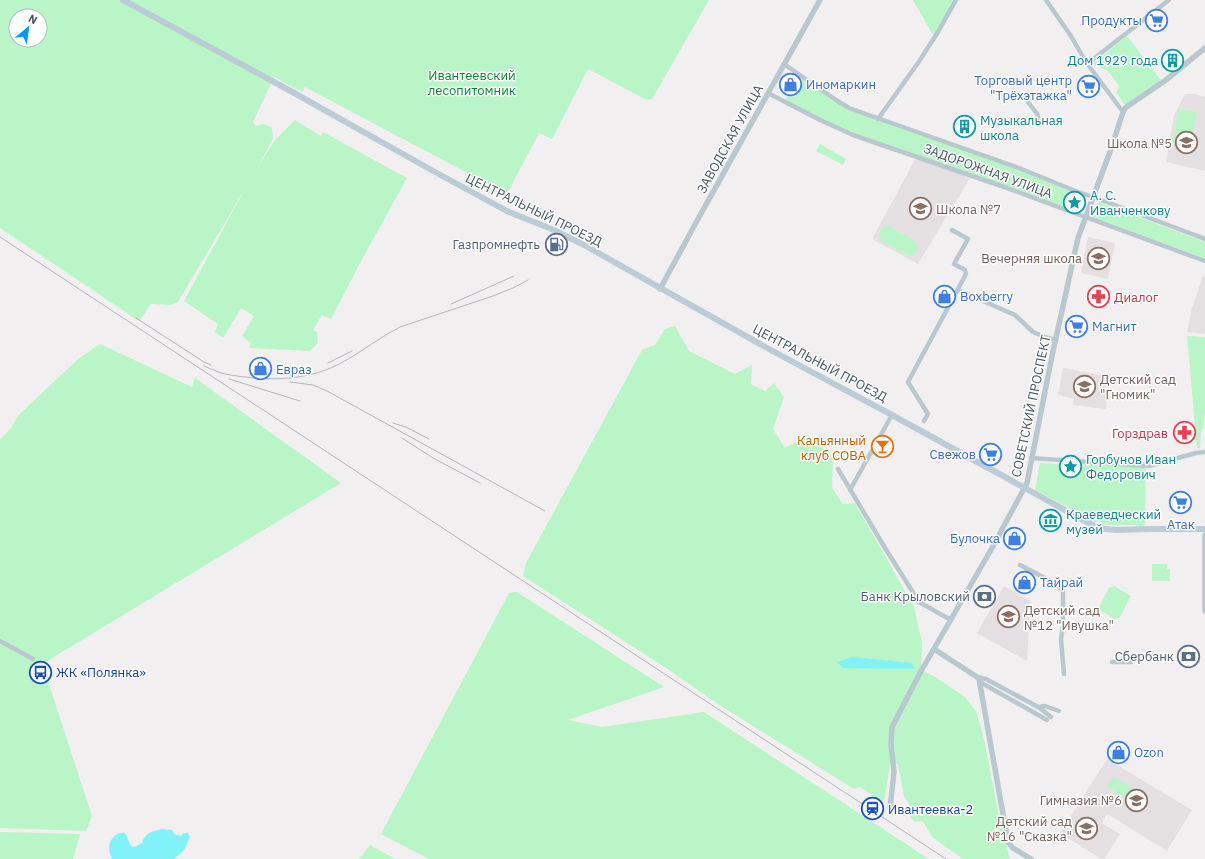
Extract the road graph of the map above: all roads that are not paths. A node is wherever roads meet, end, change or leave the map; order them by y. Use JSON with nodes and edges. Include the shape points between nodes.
{"nodes":[{"id":1,"x":123,"y":0,"type":"edge"},
{"id":2,"x":820,"y":0,"type":"edge"},
{"id":3,"x":956,"y":0,"type":"edge"},
{"id":4,"x":1046,"y":0,"type":"edge"},
{"id":5,"x":1169,"y":0,"type":"edge"},
{"id":6,"x":1205,"y":48,"type":"edge"},
{"id":7,"x":784,"y":64,"type":"junction"},
{"id":8,"x":1087,"y":64,"type":"junction"},
{"id":9,"x":768,"y":93,"type":"junction"},
{"id":10,"x":1028,"y":102,"type":"dead end"},
{"id":11,"x":1123,"y":112,"type":"junction"},
{"id":12,"x":878,"y":119,"type":"junction"},
{"id":13,"x":1037,"y":120,"type":"dead end"},
{"id":14,"x":1093,"y":197,"type":"junction"},
{"id":15,"x":1086,"y":217,"type":"junction"},
{"id":16,"x":952,"y":230,"type":"dead end"},
{"id":17,"x":1205,"y":239,"type":"edge"},
{"id":18,"x":1205,"y":261,"type":"edge"},
{"id":19,"x":660,"y":289,"type":"junction"},
{"id":20,"x":958,"y":290,"type":"junction"},
{"id":21,"x":1056,"y":340,"type":"junction"},
{"id":22,"x":892,"y":415,"type":"junction"},
{"id":23,"x":924,"y":421,"type":"dead end"},
{"id":24,"x":1205,"y":452,"type":"edge"},
{"id":25,"x":1031,"y":458,"type":"junction"},
{"id":26,"x":838,"y":469,"type":"dead end"},
{"id":27,"x":1025,"y":488,"type":"junction"},
{"id":28,"x":850,"y":490,"type":"junction"},
{"id":29,"x":1205,"y":530,"type":"edge"},
{"id":30,"x":1205,"y":536,"type":"edge"},
{"id":31,"x":1020,"y":565,"type":"dead end"},
{"id":32,"x":1205,"y":611,"type":"edge"},
{"id":33,"x":951,"y":620,"type":"junction"},
{"id":34,"x":0,"y":641,"type":"edge"},
{"id":35,"x":934,"y":649,"type":"junction"},
{"id":36,"x":33,"y":659,"type":"dead end"},
{"id":37,"x":1112,"y":662,"type":"dead end"},
{"id":38,"x":1132,"y":662,"type":"dead end"},
{"id":39,"x":1064,"y":674,"type":"dead end"},
{"id":40,"x":977,"y":677,"type":"junction"},
{"id":41,"x":980,"y":682,"type":"junction"},
{"id":42,"x":1038,"y":707,"type":"junction"},
{"id":43,"x":1059,"y":712,"type":"dead end"},
{"id":44,"x":890,"y":808,"type":"dead end"},
{"id":45,"x":1031,"y":859,"type":"edge"}],
"edges":[{"from":1,"to":19,"type":"main road","name":"ЦЕНТРАЛЬНЫЙ ПРОЕЗД","via":[[434,172],[509,212],[575,240]]},
{"from":2,"to":7,"type":"street","name":"ЗАВОДСКАЯ УЛИЦА"},
{"from":3,"to":12,"type":"street","via":[[918,63]]},
{"from":4,"to":8,"type":"street"},
{"from":5,"to":8,"type":"street"},
{"from":6,"to":11,"type":"street"},
{"from":7,"to":9,"type":"street","name":"ЗАВОДСКАЯ УЛИЦА"},
{"from":7,"to":12,"type":"street","name":"ЗАДОРОЖНАЯ УЛИЦА","via":[[849,108]]},
{"from":8,"to":11,"type":"street"},
{"from":9,"to":15,"type":"street","name":"ЗАДОРОЖНАЯ УЛИЦА","via":[[853,135]]},
{"from":9,"to":19,"type":"street","name":"ЗАВОДСКАЯ УЛИЦА"},
{"from":10,"to":13,"type":"street","via":[[1038,115]]},
{"from":11,"to":14,"type":"street","name":"СОВЕТСКИЙ ПРОСПЕКТ"},
{"from":12,"to":14,"type":"street","name":"ЗАДОРОЖНАЯ УЛИЦА","via":[[1019,168]]},
{"from":14,"to":15,"type":"street","name":"СОВЕТСКИЙ ПРОСПЕКТ"},
{"from":14,"to":17,"type":"street","name":"ЗАДОРОЖНАЯ УЛИЦА"},
{"from":15,"to":18,"type":"street","name":"ЗАДОРОЖНАЯ УЛИЦА"},
{"from":15,"to":21,"type":"street","name":"СОВЕТСКИЙ ПРОСПЕКТ","via":[[1077,242]]},
{"from":16,"to":20,"type":"street","via":[[968,239],[954,264],[965,270],[966,274]]},
{"from":19,"to":22,"type":"main road","name":"ЦЕНТРАЛЬНЫЙ ПРОЕЗД"},
{"from":20,"to":21,"type":"street","via":[[1015,315],[1033,332]]},
{"from":20,"to":23,"type":"street","via":[[908,382],[928,414]]},
{"from":21,"to":25,"type":"street","name":"СОВЕТСКИЙ ПРОСПЕКТ"},
{"from":22,"to":27,"type":"main road","name":"ЦЕНТРАЛЬНЫЙ ПРОЕЗД"},
{"from":22,"to":28,"type":"street"},
{"from":24,"to":25,"type":"street","via":[[1149,466]]},
{"from":25,"to":27,"type":"street","name":"СОВЕТСКИЙ ПРОСПЕКТ"},
{"from":26,"to":28,"type":"street"},
{"from":27,"to":29,"type":"main road","name":"ЦЕНТРАЛЬНЫЙ ПРОЕЗД","via":[[1097,527],[1116,530]]},
{"from":27,"to":33,"type":"street","name":"СОВЕТСКИЙ ПРОСПЕКТ"},
{"from":28,"to":33,"type":"street","via":[[919,602]]},
{"from":30,"to":32,"type":"street"},
{"from":31,"to":39,"type":"street","via":[[1063,590],[1061,639]]},
{"from":33,"to":35,"type":"street","name":"СОВЕТСКИЙ ПРОСПЕКТ"},
{"from":34,"to":36,"type":"street"},
{"from":35,"to":40,"type":"street"},
{"from":35,"to":44,"type":"street","name":"СОВЕТСКИЙ ПРОСПЕКТ","via":[[892,727],[894,772]]},
{"from":37,"to":38,"type":"street"},
{"from":40,"to":41,"type":"street"},
{"from":40,"to":42,"type":"street","via":[[986,679]]},
{"from":41,"to":42,"type":"street","via":[[1049,718]]},
{"from":41,"to":45,"type":"street","via":[[1008,842]]},
{"from":42,"to":43,"type":"street","via":[[1045,706]]}]}
